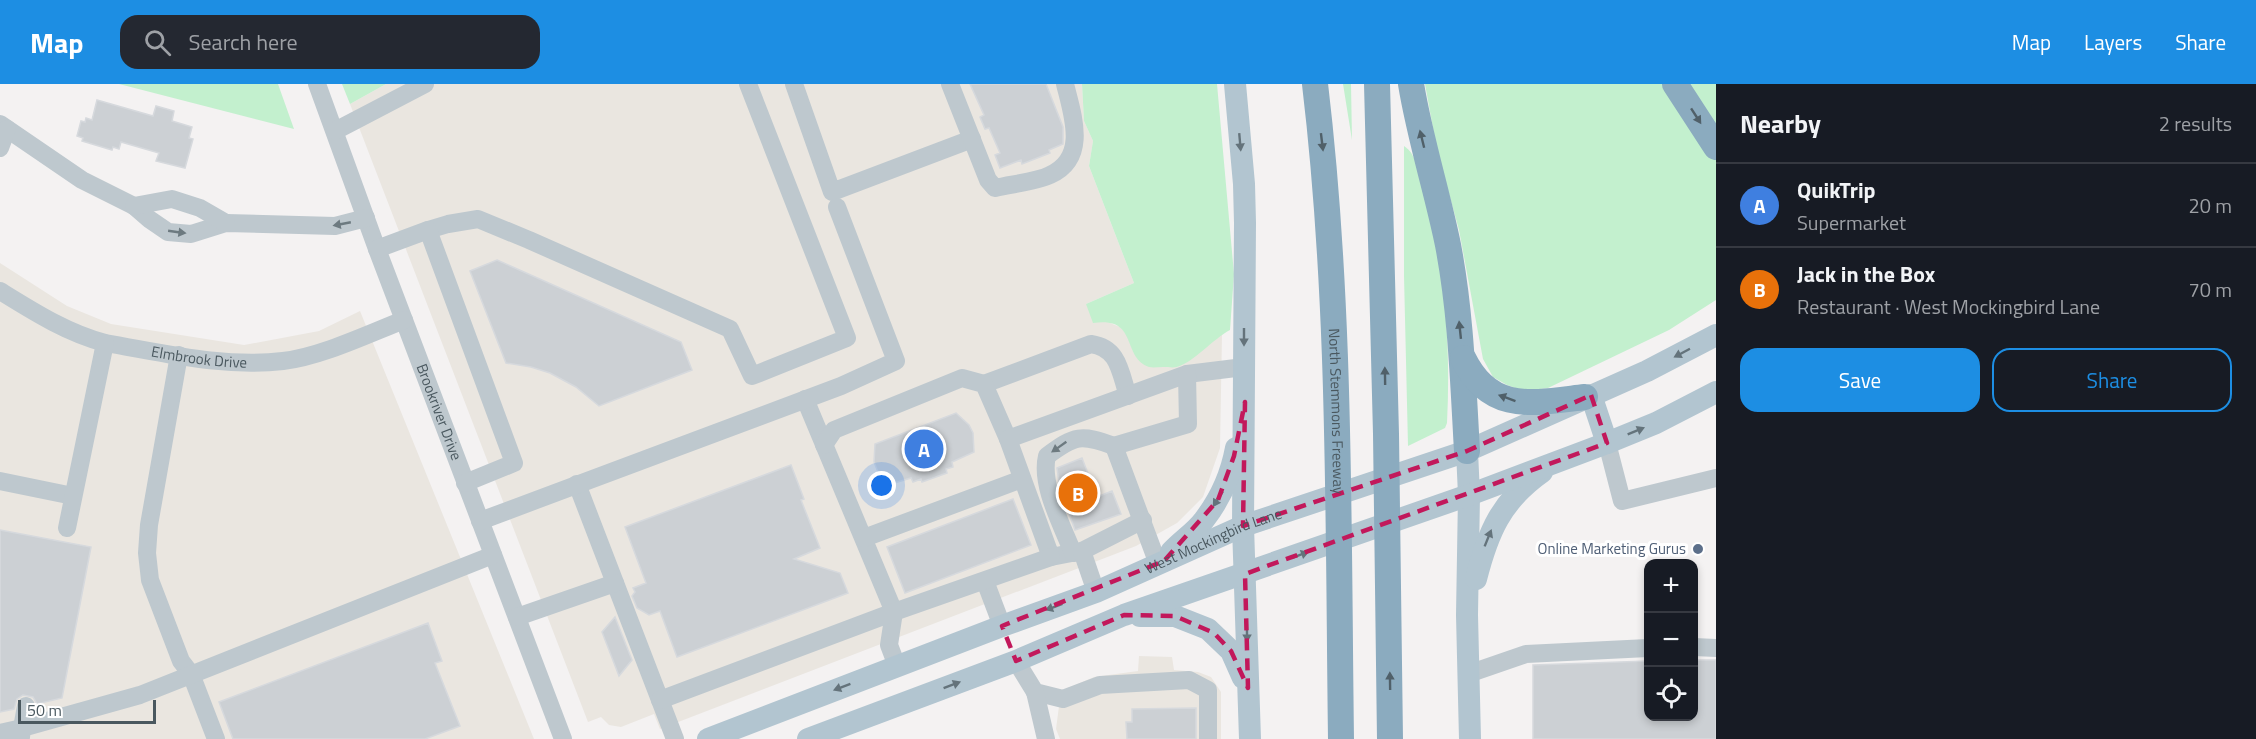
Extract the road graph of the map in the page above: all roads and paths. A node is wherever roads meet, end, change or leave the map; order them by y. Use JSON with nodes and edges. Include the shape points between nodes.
{"nodes":[{"id":1,"x":425,"y":84,"type":"edge"},
{"id":2,"x":748,"y":84,"type":"edge"},
{"id":3,"x":794,"y":84,"type":"edge"},
{"id":4,"x":950,"y":84,"type":"edge"},
{"id":5,"x":1065,"y":84,"type":"edge"},
{"id":6,"x":1235,"y":84,"type":"edge"},
{"id":7,"x":1315,"y":84,"type":"edge"},
{"id":8,"x":1377,"y":84,"type":"edge"},
{"id":9,"x":1411,"y":84,"type":"edge"},
{"id":10,"x":1675,"y":84,"type":"edge"},
{"id":11,"x":318,"y":85,"type":"edge"},
{"id":12,"x":4,"y":126,"type":"edge"},
{"id":13,"x":334,"y":131,"type":"junction"},
{"id":14,"x":972,"y":139,"type":"junction"},
{"id":15,"x":1716,"y":147,"type":"edge"},
{"id":16,"x":0,"y":148,"type":"edge"},
{"id":17,"x":134,"y":206,"type":"junction"},
{"id":18,"x":837,"y":207,"type":"dead end"},
{"id":19,"x":366,"y":218,"type":"junction"},
{"id":20,"x":226,"y":223,"type":"junction"},
{"id":21,"x":428,"y":230,"type":"junction"},
{"id":22,"x":377,"y":249,"type":"junction"},
{"id":23,"x":0,"y":291,"type":"edge"},
{"id":24,"x":405,"y":320,"type":"junction"},
{"id":25,"x":1716,"y":334,"type":"edge"},
{"id":26,"x":105,"y":343,"type":"junction"},
{"id":27,"x":179,"y":355,"type":"junction"},
{"id":28,"x":1462,"y":358,"type":"junction"},
{"id":29,"x":1244,"y":367,"type":"junction"},
{"id":30,"x":1187,"y":374,"type":"junction"},
{"id":31,"x":984,"y":384,"type":"junction"},
{"id":32,"x":1716,"y":392,"type":"edge"},
{"id":33,"x":1128,"y":396,"type":"junction"},
{"id":34,"x":1588,"y":396,"type":"junction"},
{"id":35,"x":806,"y":399,"type":"junction"},
{"id":36,"x":1245,"y":402,"type":"junction"},
{"id":37,"x":1008,"y":439,"type":"junction"},
{"id":38,"x":1607,"y":443,"type":"junction"},
{"id":39,"x":825,"y":445,"type":"junction"},
{"id":40,"x":1114,"y":446,"type":"junction"},
{"id":41,"x":1467,"y":451,"type":"junction"},
{"id":42,"x":1562,"y":459,"type":"junction"},
{"id":43,"x":1716,"y":478,"type":"edge"},
{"id":44,"x":1022,"y":479,"type":"junction"},
{"id":45,"x":0,"y":481,"type":"edge"},
{"id":46,"x":465,"y":483,"type":"junction"},
{"id":47,"x":577,"y":484,"type":"junction"},
{"id":48,"x":1469,"y":495,"type":"junction"},
{"id":49,"x":73,"y":496,"type":"junction"},
{"id":50,"x":1143,"y":520,"type":"junction"},
{"id":51,"x":480,"y":521,"type":"junction"},
{"id":52,"x":1243,"y":526,"type":"junction"},
{"id":53,"x":67,"y":528,"type":"dead end"},
{"id":54,"x":864,"y":538,"type":"junction"},
{"id":55,"x":1078,"y":552,"type":"junction"},
{"id":56,"x":493,"y":555,"type":"junction"},
{"id":57,"x":1051,"y":557,"type":"junction"},
{"id":58,"x":1161,"y":562,"type":"junction"},
{"id":59,"x":1245,"y":574,"type":"junction"},
{"id":60,"x":985,"y":581,"type":"junction"},
{"id":61,"x":615,"y":583,"type":"junction"},
{"id":62,"x":1096,"y":592,"type":"junction"},
{"id":63,"x":894,"y":612,"type":"junction"},
{"id":64,"x":1124,"y":615,"type":"junction"},
{"id":65,"x":1467,"y":615,"type":"junction"},
{"id":66,"x":517,"y":617,"type":"junction"},
{"id":67,"x":1002,"y":626,"type":"junction"},
{"id":68,"x":1698,"y":647,"type":"edge"},
{"id":69,"x":1644,"y":648,"type":"edge"},
{"id":70,"x":1716,"y":648,"type":"edge"},
{"id":71,"x":1016,"y":661,"type":"junction"},
{"id":72,"x":897,"y":666,"type":"junction"},
{"id":73,"x":191,"y":674,"type":"junction"},
{"id":74,"x":1468,"y":674,"type":"junction"},
{"id":75,"x":1248,"y":688,"type":"junction"},
{"id":76,"x":1035,"y":692,"type":"junction"},
{"id":77,"x":660,"y":700,"type":"junction"},
{"id":78,"x":26,"y":706,"type":"dead end"},
{"id":79,"x":0,"y":732,"type":"edge"},
{"id":80,"x":21,"y":733,"type":"edge"},
{"id":81,"x":823,"y":736,"type":"edge"},
{"id":82,"x":216,"y":739,"type":"edge"},
{"id":83,"x":563,"y":739,"type":"edge"},
{"id":84,"x":675,"y":739,"type":"edge"},
{"id":85,"x":708,"y":739,"type":"edge"},
{"id":86,"x":1046,"y":739,"type":"edge"},
{"id":87,"x":1208,"y":739,"type":"edge"},
{"id":88,"x":1250,"y":739,"type":"edge"},
{"id":89,"x":1341,"y":739,"type":"edge"},
{"id":90,"x":1390,"y":739,"type":"edge"},
{"id":91,"x":1470,"y":739,"type":"edge"}],
"edges":[{"from":1,"to":13,"type":"street"},
{"from":2,"to":21,"type":"street","via":[[847,338],[752,376],[730,329],[478,219]]},
{"from":3,"to":14,"type":"street","via":[[832,192]]},
{"from":4,"to":14,"type":"street"},
{"from":5,"to":14,"type":"street","via":[[1076,145],[1069,161],[1050,176],[995,188]]},
{"from":6,"to":29,"type":"main road","one_way":true,"via":[[1244,184]]},
{"from":7,"to":89,"type":"highway","name":"North Stemmons Freeway","one_way":true,"via":[[1331,252]]},
{"from":90,"to":8,"type":"highway","one_way":true},
{"from":28,"to":9,"type":"highway","one_way":true,"via":[[1448,245]]},
{"from":10,"to":15,"type":"highway","one_way":true},
{"from":11,"to":13,"type":"street","name":"Brookriver Drive"},
{"from":12,"to":16,"type":"street"},
{"from":12,"to":17,"type":"street","via":[[82,180]]},
{"from":13,"to":19,"type":"street","name":"Brookriver Drive"},
{"from":17,"to":20,"type":"street","via":[[172,200],[200,208]]},
{"from":17,"to":20,"type":"street","one_way":true,"via":[[168,232],[190,234]]},
{"from":18,"to":35,"type":"street","via":[[896,361]]},
{"from":19,"to":20,"type":"street","one_way":true,"via":[[335,226]]},
{"from":19,"to":22,"type":"street","name":"Brookriver Drive"},
{"from":21,"to":22,"type":"street"},
{"from":21,"to":46,"type":"street","via":[[514,463]]},
{"from":22,"to":24,"type":"street","name":"Brookriver Drive"},
{"from":23,"to":26,"type":"street","name":"Elmbrook Drive","via":[[55,324]]},
{"from":24,"to":27,"type":"street","name":"Elmbrook Drive","via":[[315,354],[285,361],[226,362]]},
{"from":24,"to":46,"type":"street","name":"Brookriver Drive"},
{"from":25,"to":34,"type":"main road","name":"West Mockingbird Lane","one_way":true,"via":[[1647,371]]},
{"from":26,"to":27,"type":"street","name":"Elmbrook Drive"},
{"from":26,"to":49,"type":"street"},
{"from":27,"to":73,"type":"street","via":[[147,554],[150,580],[181,661]]},
{"from":34,"to":28,"type":"highway","one_way":true,"via":[[1532,404],[1511,401],[1490,392],[1472,377]]},
{"from":28,"to":41,"type":"highway"},
{"from":29,"to":30,"type":"street"},
{"from":29,"to":36,"type":"main road"},
{"from":30,"to":33,"type":"street"},
{"from":30,"to":40,"type":"street","via":[[1188,424]]},
{"from":31,"to":33,"type":"street","via":[[1091,344],[1114,354]]},
{"from":31,"to":37,"type":"street"},
{"from":31,"to":39,"type":"street","via":[[962,378],[834,430]]},
{"from":38,"to":32,"type":"main road","one_way":true},
{"from":33,"to":37,"type":"street"},
{"from":34,"to":38,"type":"main road"},
{"from":34,"to":41,"type":"main road","name":"West Mockingbird Lane"},
{"from":35,"to":39,"type":"street"},
{"from":35,"to":47,"type":"street"},
{"from":36,"to":52,"type":"main road"},
{"from":36,"to":58,"type":"main road","one_way":true,"via":[[1225,488],[1204,521]]},
{"from":37,"to":44,"type":"street"},
{"from":38,"to":42,"type":"main road"},
{"from":38,"to":43,"type":"street","via":[[1622,501]]},
{"from":39,"to":54,"type":"street"},
{"from":40,"to":50,"type":"street"},
{"from":40,"to":55,"type":"street","one_way":true,"via":[[1090,437],[1066,441],[1047,456],[1047,486]]},
{"from":41,"to":48,"type":"main road"},
{"from":41,"to":52,"type":"main road","name":"West Mockingbird Lane"},
{"from":42,"to":48,"type":"main road"},
{"from":65,"to":42,"type":"main road","one_way":true,"via":[[1486,542],[1503,510],[1533,479]]},
{"from":44,"to":54,"type":"street"},
{"from":44,"to":57,"type":"street"},
{"from":45,"to":49,"type":"street"},
{"from":46,"to":51,"type":"street","name":"Brookriver Drive"},
{"from":47,"to":51,"type":"street"},
{"from":47,"to":61,"type":"street"},
{"from":59,"to":48,"type":"main road","one_way":true},
{"from":48,"to":65,"type":"main road"},
{"from":49,"to":53,"type":"street"},
{"from":50,"to":55,"type":"street"},
{"from":50,"to":58,"type":"street"},
{"from":51,"to":56,"type":"street","name":"Brookriver Drive"},
{"from":52,"to":58,"type":"main road","name":"West Mockingbird Lane"},
{"from":52,"to":59,"type":"main road"},
{"from":54,"to":63,"type":"street"},
{"from":55,"to":57,"type":"street"},
{"from":55,"to":62,"type":"street"},
{"from":56,"to":66,"type":"street","name":"Brookriver Drive"},
{"from":56,"to":73,"type":"street"},
{"from":57,"to":60,"type":"street"},
{"from":58,"to":62,"type":"main road","name":"West Mockingbird Lane"},
{"from":59,"to":64,"type":"main road"},
{"from":59,"to":75,"type":"main road","one_way":true},
{"from":60,"to":63,"type":"street"},
{"from":60,"to":67,"type":"street"},
{"from":61,"to":66,"type":"street"},
{"from":61,"to":77,"type":"street"},
{"from":62,"to":67,"type":"main road","name":"West Mockingbird Lane","one_way":true},
{"from":63,"to":72,"type":"street","via":[[889,645]]},
{"from":63,"to":77,"type":"street"},
{"from":64,"to":71,"type":"main road"},
{"from":64,"to":75,"type":"main road","via":[[1175,616],[1208,629],[1231,651]]},
{"from":65,"to":74,"type":"main road"},
{"from":66,"to":83,"type":"street","name":"Brookriver Drive"},
{"from":67,"to":71,"type":"main road"},
{"from":67,"to":72,"type":"main road","name":"West Mockingbird Lane"},
{"from":68,"to":70,"type":"street"},
{"from":69,"to":74,"type":"street","via":[[1526,654]]},
{"from":71,"to":76,"type":"street"},
{"from":81,"to":71,"type":"main road","one_way":true},
{"from":72,"to":85,"type":"main road","name":"West Mockingbird Lane","one_way":true},
{"from":73,"to":80,"type":"street","via":[[140,695]]},
{"from":73,"to":82,"type":"street"},
{"from":74,"to":91,"type":"main road"},
{"from":75,"to":88,"type":"main road"},
{"from":76,"to":86,"type":"street"},
{"from":76,"to":87,"type":"street","via":[[1063,699],[1100,685],[1189,680],[1208,690]]},
{"from":77,"to":84,"type":"street"},
{"from":78,"to":80,"type":"street"},
{"from":79,"to":80,"type":"street"}]}
